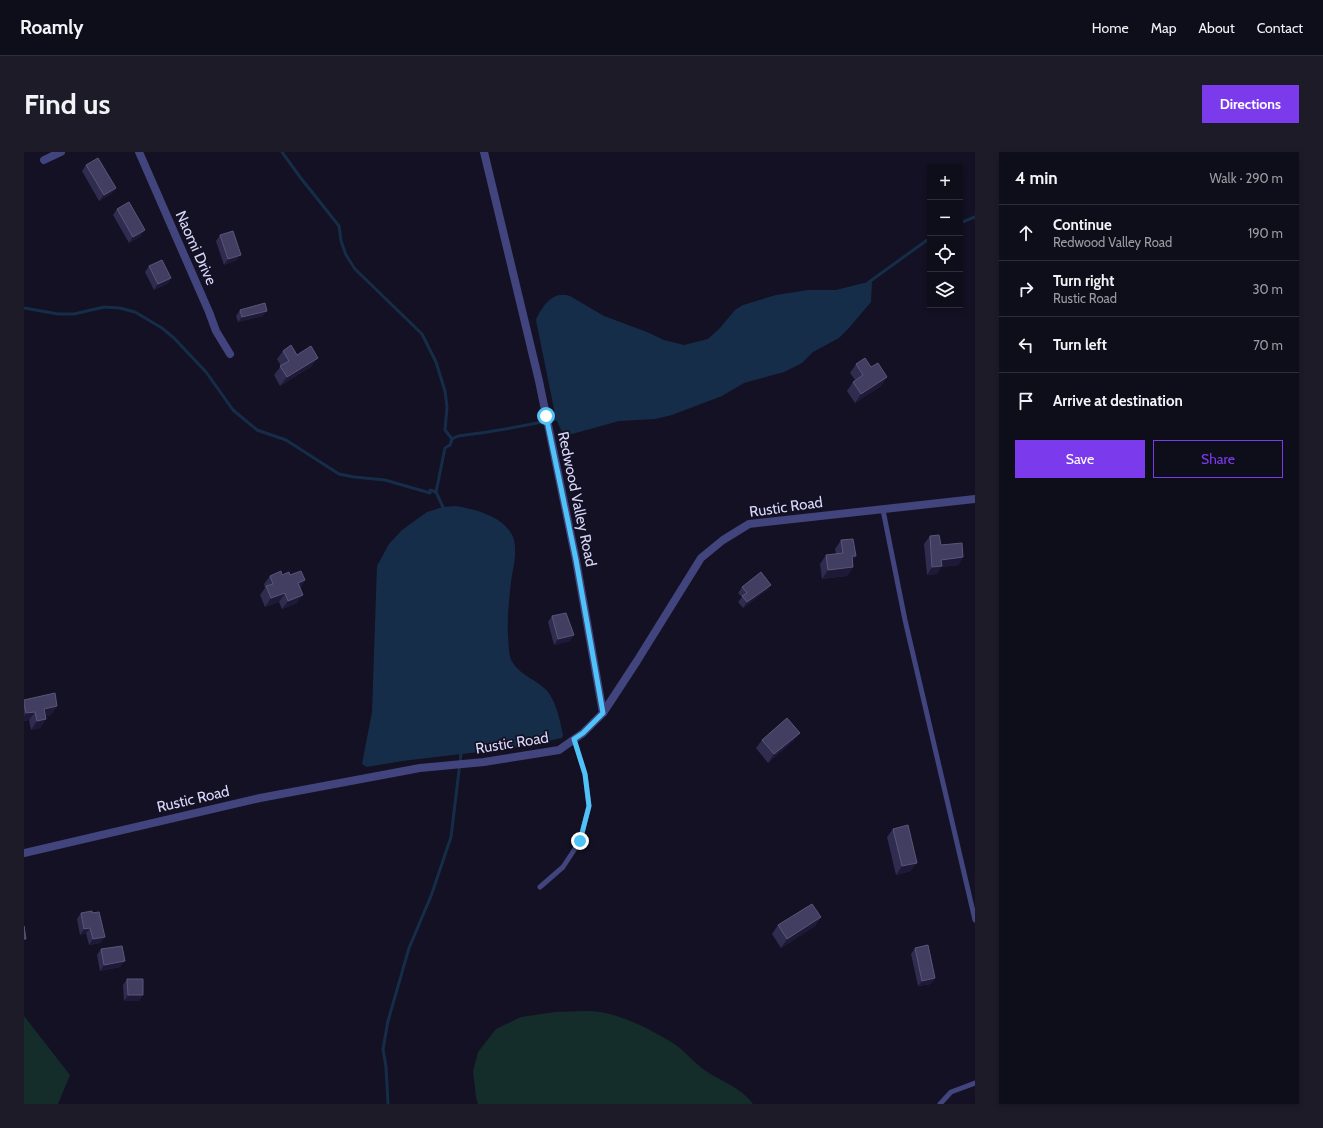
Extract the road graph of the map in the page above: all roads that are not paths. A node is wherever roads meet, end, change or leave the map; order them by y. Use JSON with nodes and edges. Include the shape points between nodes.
{"nodes":[{"id":1,"x":62,"y":152,"type":"edge"},
{"id":2,"x":139,"y":152,"type":"edge"},
{"id":3,"x":484,"y":152,"type":"edge"},
{"id":4,"x":44,"y":160,"type":"dead end"},
{"id":5,"x":230,"y":354,"type":"dead end"},
{"id":6,"x":975,"y":499,"type":"edge"},
{"id":7,"x":884,"y":510,"type":"junction"},
{"id":8,"x":603,"y":713,"type":"junction"},
{"id":9,"x":574,"y":739,"type":"junction"},
{"id":10,"x":24,"y":853,"type":"edge"},
{"id":11,"x":540,"y":887,"type":"dead end"},
{"id":12,"x":975,"y":920,"type":"edge"},
{"id":13,"x":975,"y":1083,"type":"edge"},
{"id":14,"x":940,"y":1104,"type":"edge"}],
"edges":[{"from":1,"to":4,"type":"street"},
{"from":2,"to":5,"type":"street","name":"Naomi Drive","via":[[216,331]]},
{"from":3,"to":8,"type":"street","name":"Redwood Valley Road","via":[[539,381],[576,560]]},
{"from":6,"to":7,"type":"street","name":"Rustic Road"},
{"from":7,"to":8,"type":"street","name":"Rustic Road","via":[[749,524],[723,540],[701,558]]},
{"from":7,"to":12,"type":"lane","via":[[905,620]]},
{"from":8,"to":9,"type":"street","name":"Rustic Road"},
{"from":9,"to":10,"type":"street","name":"Rustic Road","via":[[559,750],[484,762],[420,768],[260,798]]},
{"from":9,"to":11,"type":"lane","via":[[585,774],[589,806],[580,841],[563,867]]},
{"from":13,"to":14,"type":"lane","via":[[951,1092]]}]}
